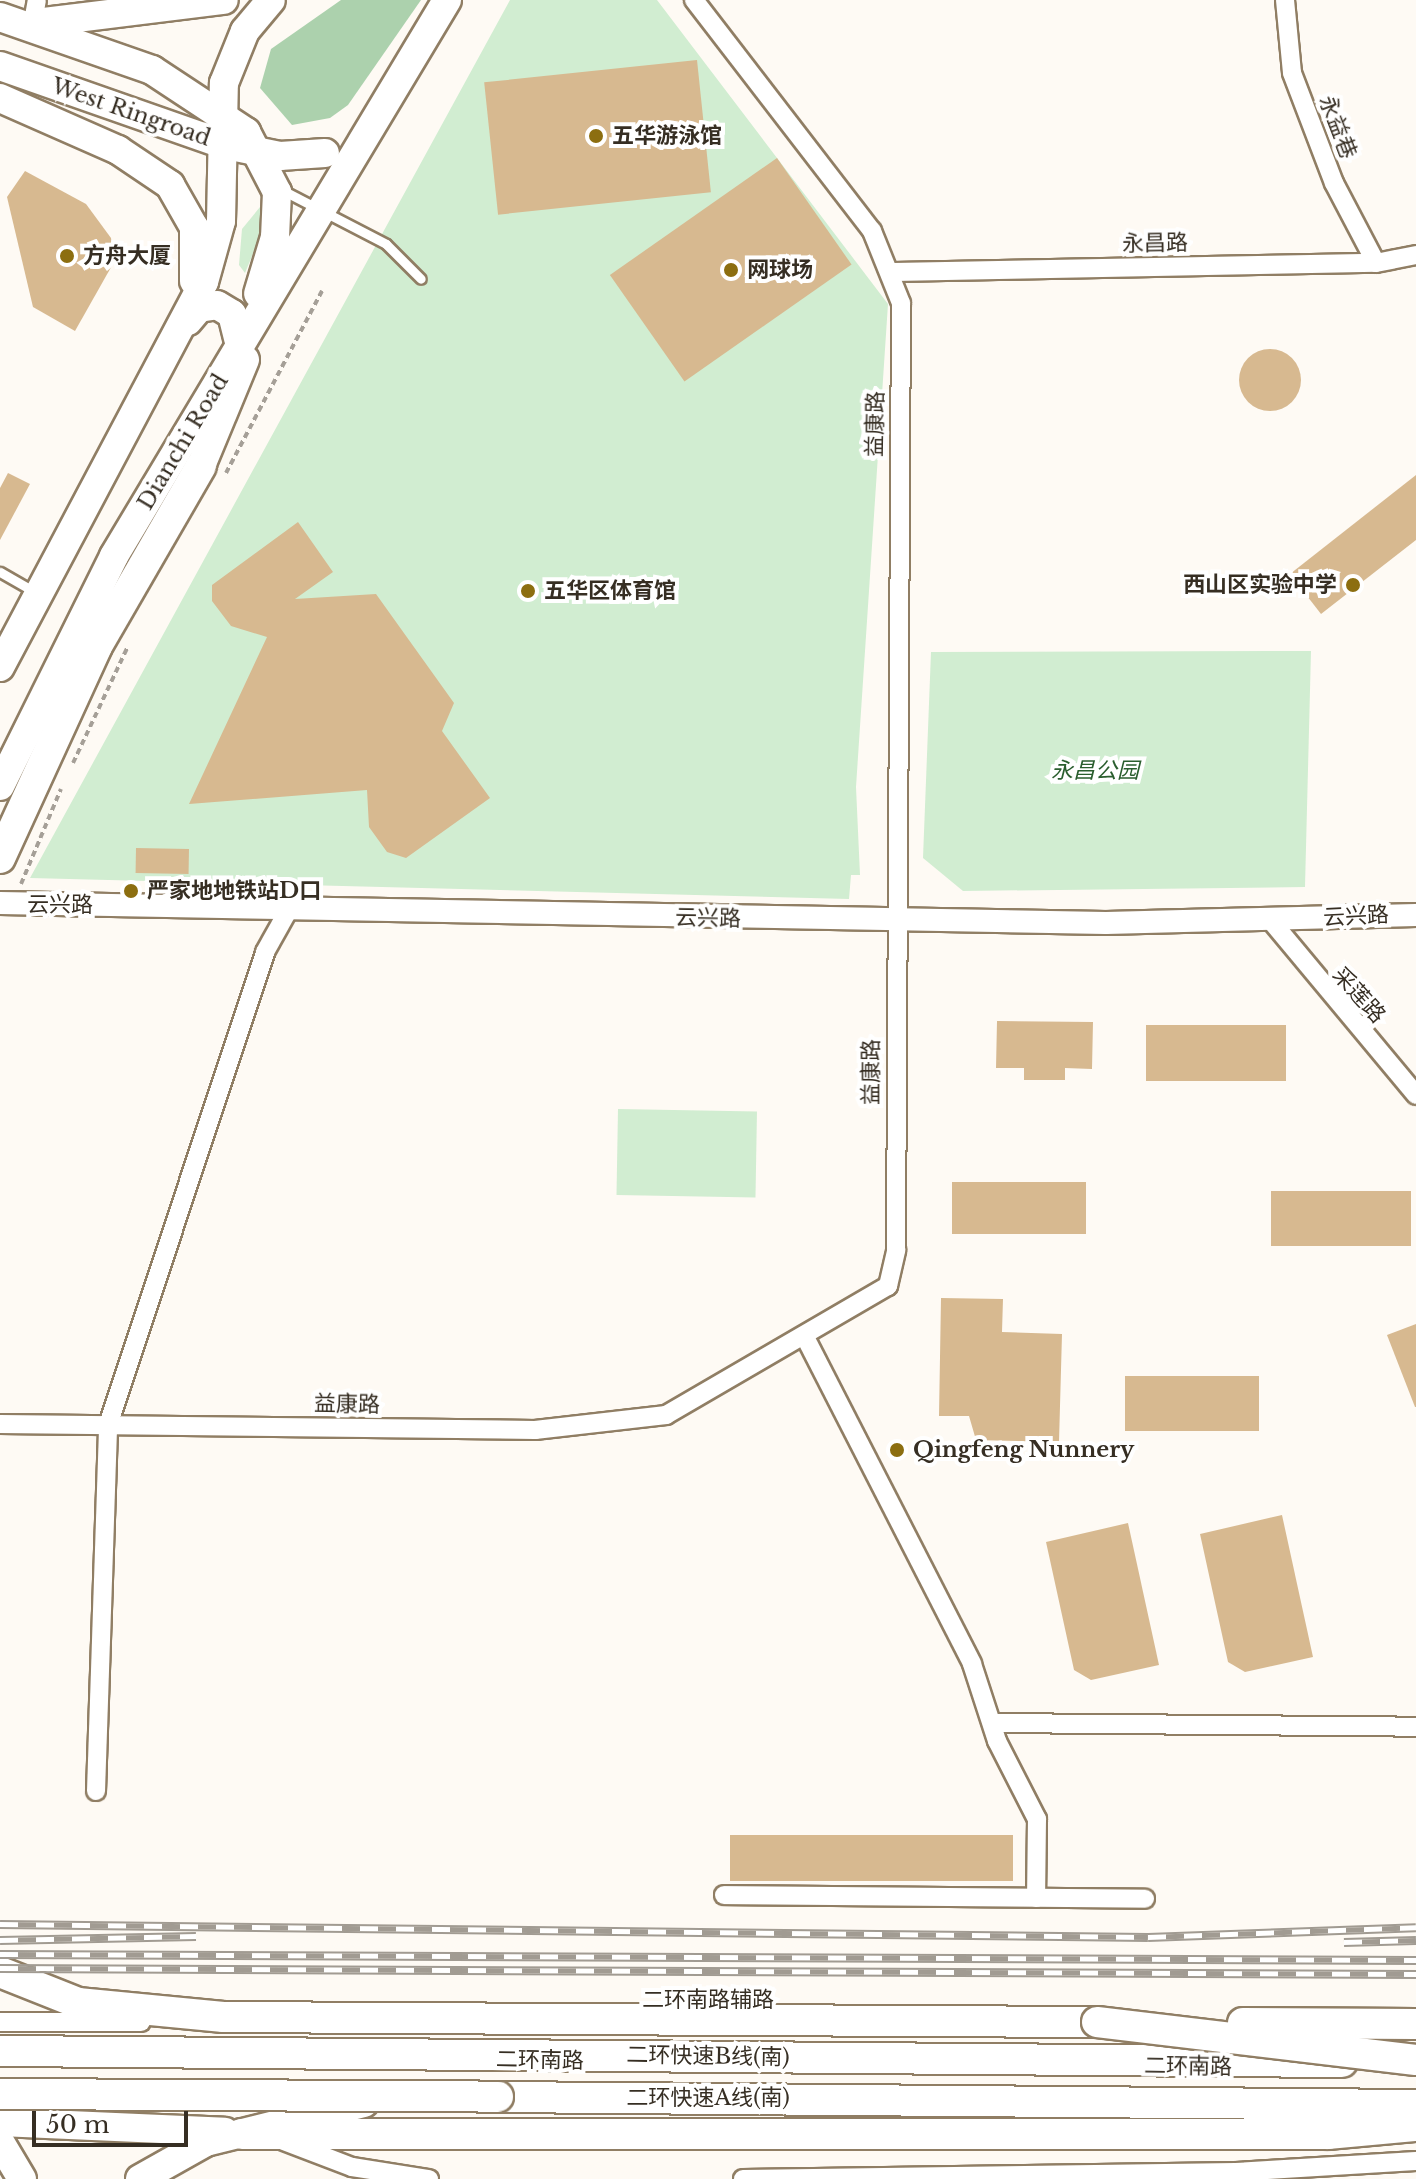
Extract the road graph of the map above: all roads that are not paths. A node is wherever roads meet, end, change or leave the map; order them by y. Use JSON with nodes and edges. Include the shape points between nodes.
{"nodes":[{"id":1,"x":224,"y":0,"type":"edge"},
{"id":2,"x":271,"y":0,"type":"edge"},
{"id":3,"x":447,"y":0,"type":"edge"},
{"id":4,"x":694,"y":0,"type":"edge"},
{"id":5,"x":1285,"y":0,"type":"edge"},
{"id":6,"x":35,"y":11,"type":"edge"},
{"id":7,"x":0,"y":17,"type":"edge"},
{"id":8,"x":236,"y":47,"type":"junction"},
{"id":9,"x":0,"y":66,"type":"edge"},
{"id":10,"x":0,"y":98,"type":"edge"},
{"id":11,"x":382,"y":108,"type":"junction"},
{"id":12,"x":220,"y":109,"type":"junction"},
{"id":13,"x":217,"y":142,"type":"junction"},
{"id":14,"x":325,"y":153,"type":"junction"},
{"id":15,"x":263,"y":154,"type":"junction"},
{"id":16,"x":275,"y":186,"type":"junction"},
{"id":17,"x":320,"y":212,"type":"junction"},
{"id":18,"x":1416,"y":255,"type":"edge"},
{"id":19,"x":278,"y":263,"type":"junction"},
{"id":20,"x":1376,"y":263,"type":"junction"},
{"id":21,"x":894,"y":272,"type":"junction"},
{"id":22,"x":421,"y":279,"type":"dead end"},
{"id":23,"x":258,"y":316,"type":"junction"},
{"id":24,"x":188,"y":321,"type":"junction"},
{"id":25,"x":238,"y":338,"type":"junction"},
{"id":26,"x":165,"y":366,"type":"junction"},
{"id":27,"x":210,"y":476,"type":"junction"},
{"id":28,"x":153,"y":491,"type":"junction"},
{"id":29,"x":0,"y":572,"type":"edge"},
{"id":30,"x":37,"y":593,"type":"junction"},
{"id":31,"x":0,"y":667,"type":"edge"},
{"id":32,"x":0,"y":786,"type":"edge"},
{"id":33,"x":0,"y":858,"type":"edge"},
{"id":34,"x":6,"y":904,"type":"edge"},
{"id":35,"x":289,"y":909,"type":"junction"},
{"id":36,"x":1416,"y":915,"type":"edge"},
{"id":37,"x":894,"y":919,"type":"junction"},
{"id":38,"x":1272,"y":922,"type":"junction"},
{"id":39,"x":1416,"y":1095,"type":"edge"},
{"id":40,"x":805,"y":1337,"type":"junction"},
{"id":41,"x":0,"y":1424,"type":"edge"},
{"id":42,"x":108,"y":1425,"type":"junction"},
{"id":43,"x":993,"y":1723,"type":"junction"},
{"id":44,"x":1416,"y":1727,"type":"edge"},
{"id":45,"x":96,"y":1791,"type":"dead end"},
{"id":46,"x":724,"y":1895,"type":"dead end"},
{"id":47,"x":1036,"y":1898,"type":"junction"},
{"id":48,"x":1145,"y":1899,"type":"dead end"},
{"id":49,"x":0,"y":1972,"type":"edge"},
{"id":50,"x":0,"y":2022,"type":"edge"},
{"id":51,"x":1097,"y":2022,"type":"junction"},
{"id":52,"x":1416,"y":2025,"type":"edge"},
{"id":53,"x":1313,"y":2049,"type":"junction"},
{"id":54,"x":0,"y":2054,"type":"edge"},
{"id":55,"x":1193,"y":2060,"type":"junction"},
{"id":56,"x":1416,"y":2063,"type":"edge"},
{"id":57,"x":0,"y":2087,"type":"edge"},
{"id":58,"x":437,"y":2090,"type":"junction"},
{"id":59,"x":0,"y":2094,"type":"edge"},
{"id":60,"x":1416,"y":2098,"type":"edge"},
{"id":61,"x":1416,"y":2105,"type":"edge"},
{"id":62,"x":0,"y":2122,"type":"edge"},
{"id":63,"x":1416,"y":2126,"type":"edge"},
{"id":64,"x":242,"y":2134,"type":"junction"},
{"id":65,"x":0,"y":2142,"type":"edge"},
{"id":66,"x":1416,"y":2161,"type":"edge"},
{"id":67,"x":1207,"y":2176,"type":"edge"},
{"id":68,"x":22,"y":2179,"type":"edge"},
{"id":69,"x":140,"y":2179,"type":"edge"},
{"id":70,"x":429,"y":2179,"type":"edge"},
{"id":71,"x":743,"y":2179,"type":"edge"}],
"edges":[{"from":1,"to":6,"type":"main road","via":[[121,18]]},
{"from":2,"to":8,"type":"main road"},
{"from":3,"to":11,"type":"main road"},
{"from":4,"to":21,"type":"street","name":"益康路","via":[[872,231]]},
{"from":5,"to":20,"type":"street","name":"永益巷","via":[[1292,73],[1334,183]]},
{"from":6,"to":7,"type":"main road"},
{"from":7,"to":12,"type":"main road","name":"West Ringroad","via":[[131,61]]},
{"from":8,"to":12,"type":"main road"},
{"from":8,"to":14,"type":"main road","via":[[235,95],[257,134],[295,154]]},
{"from":9,"to":13,"type":"main road","name":"West Ringroad"},
{"from":10,"to":26,"type":"main road","via":[[118,150],[181,198],[194,227],[196,261]]},
{"from":11,"to":14,"type":"main road","via":[[354,139]]},
{"from":11,"to":17,"type":"main road"},
{"from":12,"to":13,"type":"main road"},
{"from":12,"to":15,"type":"main road","name":"West Ringroad"},
{"from":13,"to":15,"type":"main road","name":"West Ringroad"},
{"from":13,"to":24,"type":"main road","via":[[219,234]]},
{"from":14,"to":15,"type":"main road","name":"West Ringroad"},
{"from":15,"to":16,"type":"main road","name":"West Ringroad"},
{"from":16,"to":17,"type":"lane"},
{"from":16,"to":19,"type":"main road","name":"West Ringroad"},
{"from":17,"to":19,"type":"main road"},
{"from":17,"to":22,"type":"lane","via":[[386,244]]},
{"from":18,"to":20,"type":"street","name":"永昌路"},
{"from":19,"to":23,"type":"main road"},
{"from":19,"to":25,"type":"main road","name":"West Ringroad"},
{"from":19,"to":27,"type":"main road"},
{"from":20,"to":21,"type":"street","name":"永昌路"},
{"from":21,"to":37,"type":"street","name":"益康路","via":[[901,303]]},
{"from":23,"to":27,"type":"main road"},
{"from":23,"to":28,"type":"main road","name":"Dianchi Road"},
{"from":24,"to":25,"type":"main road","via":[[217,305],[232,314]]},
{"from":24,"to":26,"type":"main road"},
{"from":25,"to":28,"type":"main road","name":"West Ringroad"},
{"from":26,"to":30,"type":"main road"},
{"from":27,"to":33,"type":"highway","via":[[97,646]]},
{"from":28,"to":32,"type":"main road","name":"Dianchi Road","via":[[72,633]]},
{"from":29,"to":30,"type":"lane"},
{"from":30,"to":31,"type":"main road"},
{"from":34,"to":35,"type":"street","name":"云兴路"},
{"from":35,"to":37,"type":"street","name":"云兴路"},
{"from":35,"to":42,"type":"street","via":[[265,952]]},
{"from":36,"to":38,"type":"street","name":"云兴路"},
{"from":37,"to":38,"type":"street","name":"云兴路"},
{"from":37,"to":40,"type":"street","name":"益康路","via":[[894,1271],[879,1292]]},
{"from":38,"to":39,"type":"street","name":"采莲路","via":[[1307,973]]},
{"from":40,"to":42,"type":"street","name":"益康路","via":[[666,1415],[535,1430]]},
{"from":40,"to":43,"type":"street","via":[[972,1664]]},
{"from":41,"to":42,"type":"street","name":"益康路"},
{"from":42,"to":45,"type":"street"},
{"from":43,"to":44,"type":"street"},
{"from":43,"to":47,"type":"street","via":[[1037,1819]]},
{"from":46,"to":47,"type":"street"},
{"from":47,"to":48,"type":"street"},
{"from":49,"to":51,"type":"highway","via":[[78,2003],[223,2017]]},
{"from":50,"to":52,"type":"street","name":"二环南路辅路"},
{"from":51,"to":52,"type":"highway","bridge":true},
{"from":51,"to":53,"type":"highway","bridge":true},
{"from":52,"to":53,"type":"highway","bridge":true},
{"from":53,"to":55,"type":"highway","bridge":true},
{"from":53,"to":56,"type":"highway","bridge":true},
{"from":54,"to":55,"type":"highway","name":"二环快速B线(南)"},
{"from":54,"to":56,"type":"main road","name":"二环南路"},
{"from":55,"to":56,"type":"highway","name":"二环快速B线(南)","bridge":true},
{"from":57,"to":58,"type":"main road","name":"二环南路"},
{"from":58,"to":60,"type":"main road","name":"二环南路"},
{"from":58,"to":64,"type":"main road"},
{"from":59,"to":61,"type":"highway","name":"二环快速A线(南)","bridge":true},
{"from":62,"to":64,"type":"main road"},
{"from":63,"to":64,"type":"highway","via":[[1329,2134]]},
{"from":64,"to":69,"type":"main road","via":[[188,2150]]},
{"from":64,"to":70,"type":"street","via":[[374,2172]]},
{"from":65,"to":68,"type":"main road"},
{"from":66,"to":67,"type":"street"},
{"from":67,"to":71,"type":"street"}]}
